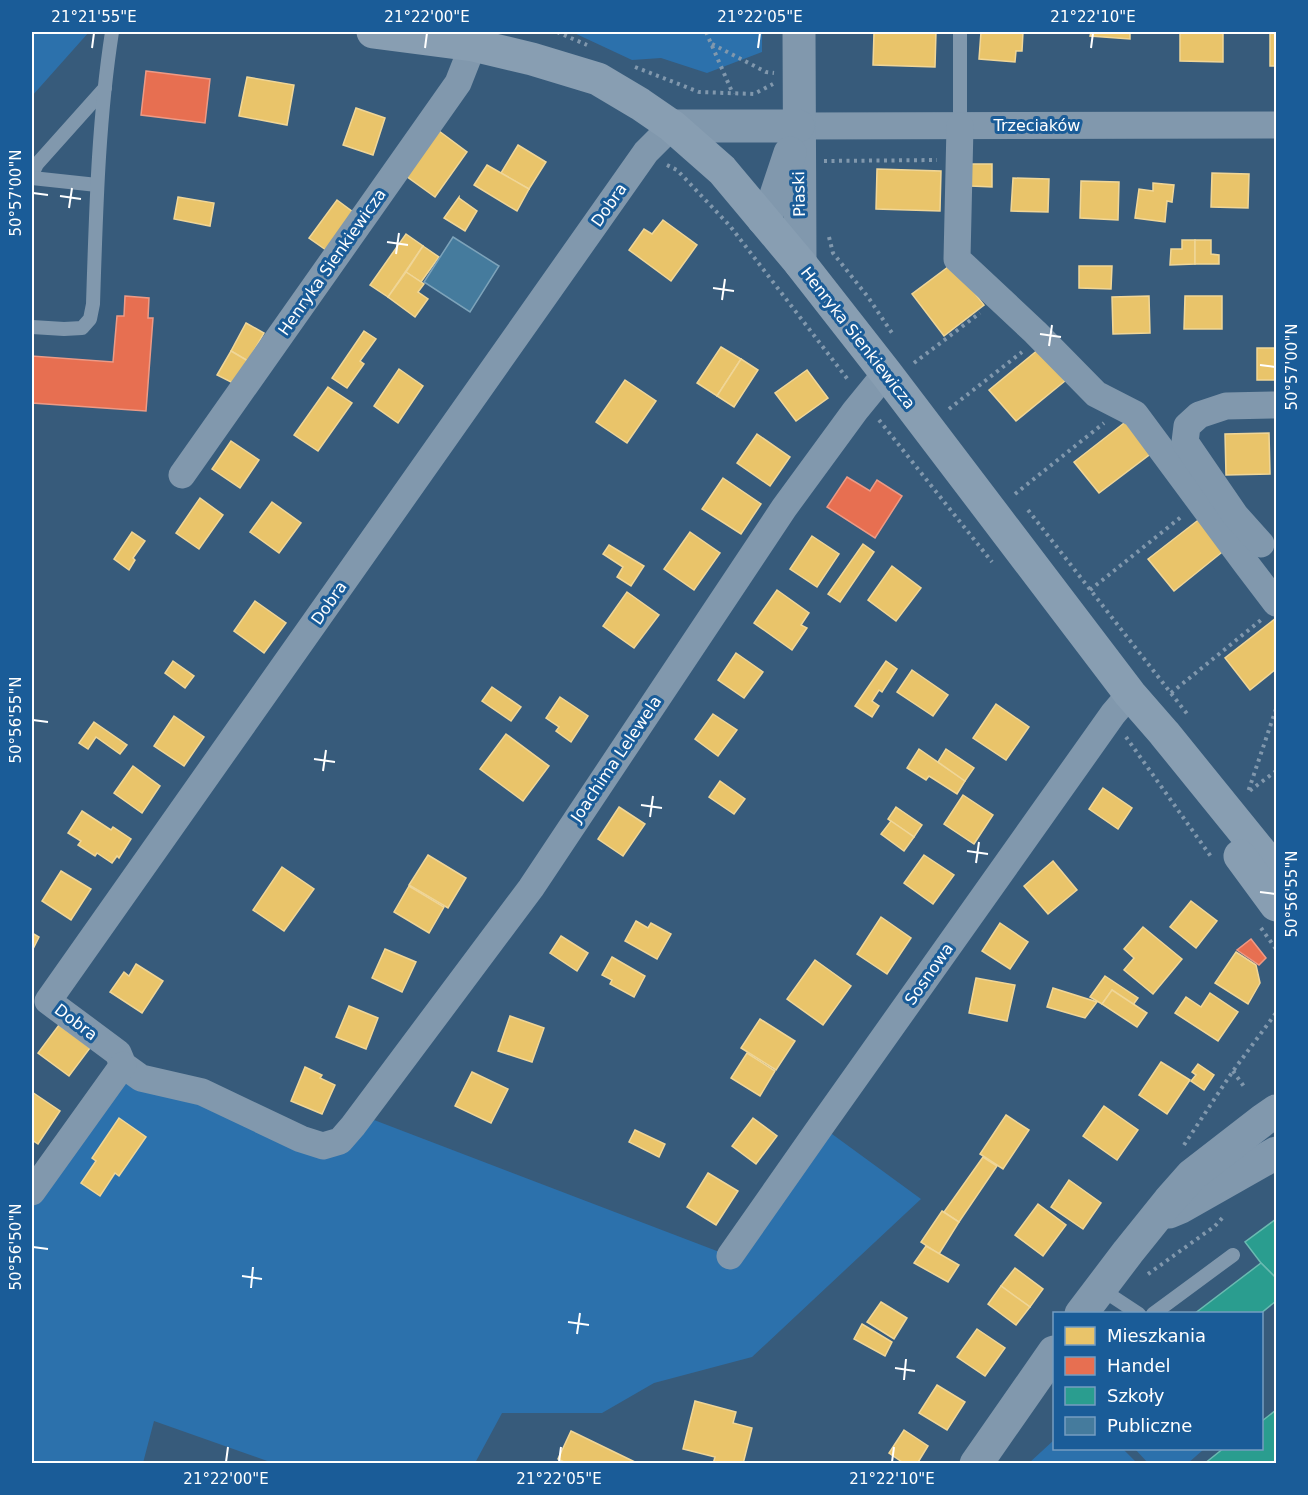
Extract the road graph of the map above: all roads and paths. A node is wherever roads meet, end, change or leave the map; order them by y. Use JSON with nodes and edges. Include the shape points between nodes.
{"nodes":[{"id":1,"x":112,"y":32,"type":"edge"},
{"id":2,"x":373,"y":32,"type":"edge"},
{"id":3,"x":706,"y":32,"type":"edge"},
{"id":4,"x":799,"y":32,"type":"edge"},
{"id":5,"x":960,"y":32,"type":"edge"},
{"id":6,"x":712,"y":44,"type":"junction"},
{"id":7,"x":473,"y":45,"type":"junction"},
{"id":8,"x":774,"y":63,"type":"dead end"},
{"id":9,"x":774,"y":73,"type":"junction"},
{"id":10,"x":105,"y":88,"type":"junction"},
{"id":11,"x":699,"y":92,"type":"dead end"},
{"id":12,"x":733,"y":94,"type":"junction"},
{"id":13,"x":1276,"y":125,"type":"edge"},
{"id":14,"x":672,"y":126,"type":"junction"},
{"id":15,"x":798,"y":126,"type":"junction"},
{"id":16,"x":836,"y":126,"type":"junction"},
{"id":17,"x":960,"y":126,"type":"junction"},
{"id":18,"x":646,"y":152,"type":"junction"},
{"id":19,"x":959,"y":159,"type":"junction"},
{"id":20,"x":824,"y":161,"type":"junction"},
{"id":21,"x":824,"y":172,"type":"dead end"},
{"id":22,"x":32,"y":176,"type":"edge"},
{"id":23,"x":97,"y":185,"type":"junction"},
{"id":24,"x":763,"y":219,"type":"junction"},
{"id":25,"x":828,"y":235,"type":"dead end"},
{"id":26,"x":800,"y":263,"type":"junction"},
{"id":27,"x":999,"y":298,"type":"junction"},
{"id":28,"x":32,"y":327,"type":"edge"},
{"id":29,"x":894,"y":335,"type":"dead end"},
{"id":30,"x":1041,"y":337,"type":"junction"},
{"id":31,"x":896,"y":364,"type":"junction"},
{"id":32,"x":863,"y":400,"type":"junction"},
{"id":33,"x":1276,"y":405,"type":"edge"},
{"id":34,"x":1123,"y":408,"type":"junction"},
{"id":35,"x":949,"y":409,"type":"dead end"},
{"id":36,"x":182,"y":475,"type":"dead end"},
{"id":37,"x":1008,"y":485,"type":"dead end"},
{"id":38,"x":1200,"y":501,"type":"junction"},
{"id":39,"x":1022,"y":503,"type":"dead end"},
{"id":40,"x":1232,"y":544,"type":"junction"},
{"id":41,"x":1269,"y":544,"type":"edge"},
{"id":42,"x":996,"y":566,"type":"dead end"},
{"id":43,"x":1090,"y":590,"type":"junction"},
{"id":44,"x":1272,"y":608,"type":"edge"},
{"id":45,"x":1171,"y":693,"type":"junction"},
{"id":46,"x":1122,"y":704,"type":"junction"},
{"id":47,"x":1276,"y":709,"type":"edge"},
{"id":48,"x":1178,"y":726,"type":"junction"},
{"id":49,"x":1276,"y":771,"type":"edge"},
{"id":50,"x":1241,"y":783,"type":"dead end"},
{"id":51,"x":1248,"y":792,"type":"junction"},
{"id":52,"x":1216,"y":865,"type":"dead end"},
{"id":53,"x":1276,"y":871,"type":"edge"},
{"id":54,"x":1267,"y":913,"type":"edge"},
{"id":55,"x":1276,"y":949,"type":"edge"},
{"id":56,"x":123,"y":1065,"type":"junction"},
{"id":57,"x":1233,"y":1071,"type":"dead end"},
{"id":58,"x":1245,"y":1089,"type":"dead end"},
{"id":59,"x":1276,"y":1112,"type":"edge"},
{"id":60,"x":340,"y":1141,"type":"joint"},
{"id":61,"x":1276,"y":1153,"type":"edge"},
{"id":62,"x":32,"y":1192,"type":"edge"},
{"id":63,"x":1228,"y":1212,"type":"dead end"},
{"id":64,"x":1156,"y":1217,"type":"junction"},
{"id":65,"x":1233,"y":1255,"type":"dead end"},
{"id":66,"x":730,"y":1256,"type":"dead end"},
{"id":67,"x":1101,"y":1301,"type":"edge"},
{"id":68,"x":1133,"y":1312,"type":"edge"},
{"id":69,"x":1156,"y":1312,"type":"edge"},
{"id":70,"x":1053,"y":1353,"type":"edge"},
{"id":71,"x":976,"y":1464,"type":"edge"}],
"edges":[{"from":1,"to":10,"type":"lane"},
{"from":2,"to":7,"type":"main road","name":"Henryka Sienkiewicza"},
{"from":3,"to":6,"type":"path"},
{"from":4,"to":15,"type":"street","name":"Piaski"},
{"from":5,"to":17,"type":"lane"},
{"from":6,"to":9,"type":"path"},
{"from":6,"to":12,"type":"path"},
{"from":7,"to":14,"type":"main road","name":"Henryka Sienkiewicza","via":[[598,79]]},
{"from":7,"to":36,"type":"street","name":"Henryka Sienkiewicza","via":[[458,83]]},
{"from":8,"to":9,"type":"path"},
{"from":9,"to":12,"type":"path","via":[[779,81],[754,94]]},
{"from":10,"to":22,"type":"lane","via":[[37,164]]},
{"from":10,"to":23,"type":"lane"},
{"from":11,"to":12,"type":"path"},
{"from":13,"to":17,"type":"street","name":"Trzeciaków"},
{"from":14,"to":15,"type":"street"},
{"from":14,"to":18,"type":"street","name":"Dobra"},
{"from":14,"to":24,"type":"main road","name":"Henryka Sienkiewicza","via":[[722,170]]},
{"from":15,"to":16,"type":"street","name":"Trzeciaków"},
{"from":15,"to":24,"type":"street","name":"Piaski","via":[[775,198]]},
{"from":15,"to":26,"type":"street","name":"Piaski"},
{"from":16,"to":17,"type":"street","name":"Trzeciaków"},
{"from":16,"to":20,"type":"path","via":[[835,144]]},
{"from":17,"to":19,"type":"street"},
{"from":18,"to":32,"type":"path","via":[[677,170],[730,226]]},
{"from":18,"to":56,"type":"street","name":"Dobra","via":[[48,1001],[118,1053]]},
{"from":19,"to":20,"type":"path"},
{"from":19,"to":27,"type":"street","via":[[957,259]]},
{"from":20,"to":21,"type":"path"},
{"from":22,"to":23,"type":"lane"},
{"from":23,"to":28,"type":"lane","via":[[90,319],[82,328]]},
{"from":24,"to":26,"type":"main road","name":"Henryka Sienkiewicza"},
{"from":25,"to":29,"type":"path","via":[[833,253]]},
{"from":26,"to":31,"type":"main road","name":"Henryka Sienkiewicza"},
{"from":27,"to":30,"type":"street"},
{"from":27,"to":31,"type":"path","via":[[914,363]]},
{"from":30,"to":34,"type":"street","via":[[1096,394]]},
{"from":30,"to":35,"type":"path"},
{"from":31,"to":32,"type":"street","name":"Joachima Lelewela"},
{"from":31,"to":46,"type":"main road","name":"Henryka Sienkiewicza"},
{"from":32,"to":42,"type":"path"},
{"from":32,"to":60,"type":"street","name":"Joachima Lelewela","via":[[784,508],[531,888]]},
{"from":33,"to":41,"type":"street","via":[[1226,406],[1199,415],[1187,426],[1185,442],[1235,515]]},
{"from":34,"to":37,"type":"path","via":[[1016,494]]},
{"from":34,"to":38,"type":"street","via":[[1135,414]]},
{"from":38,"to":40,"type":"street"},
{"from":38,"to":43,"type":"path"},
{"from":39,"to":43,"type":"path"},
{"from":40,"to":41,"type":"street"},
{"from":40,"to":44,"type":"street"},
{"from":43,"to":45,"type":"path"},
{"from":44,"to":45,"type":"path"},
{"from":45,"to":48,"type":"path"},
{"from":46,"to":48,"type":"main road","name":"Henryka Sienkiewicza"},
{"from":46,"to":52,"type":"path","via":[[1123,734]]},
{"from":46,"to":66,"type":"street","name":"Sosnowa"},
{"from":47,"to":51,"type":"path"},
{"from":48,"to":53,"type":"main road","name":"Henryka Sienkiewicza"},
{"from":48,"to":54,"type":"main road","name":"Henryka Sienkiewicza","via":[[1186,784]]},
{"from":49,"to":51,"type":"path"},
{"from":50,"to":51,"type":"path"},
{"from":54,"to":55,"type":"path"},
{"from":56,"to":60,"type":"street","name":"Dobra","via":[[141,1078],[202,1092],[302,1139],[323,1146]]},
{"from":56,"to":62,"type":"street"},
{"from":57,"to":58,"type":"path"},
{"from":59,"to":64,"type":"street","via":[[1192,1175]]},
{"from":61,"to":64,"type":"street","via":[[1181,1208]]},
{"from":63,"to":67,"type":"path","via":[[1215,1226],[1137,1282]]},
{"from":64,"to":67,"type":"street"},
{"from":65,"to":69,"type":"lane"},
{"from":67,"to":68,"type":"lane"},
{"from":70,"to":71,"type":"street"}]}
